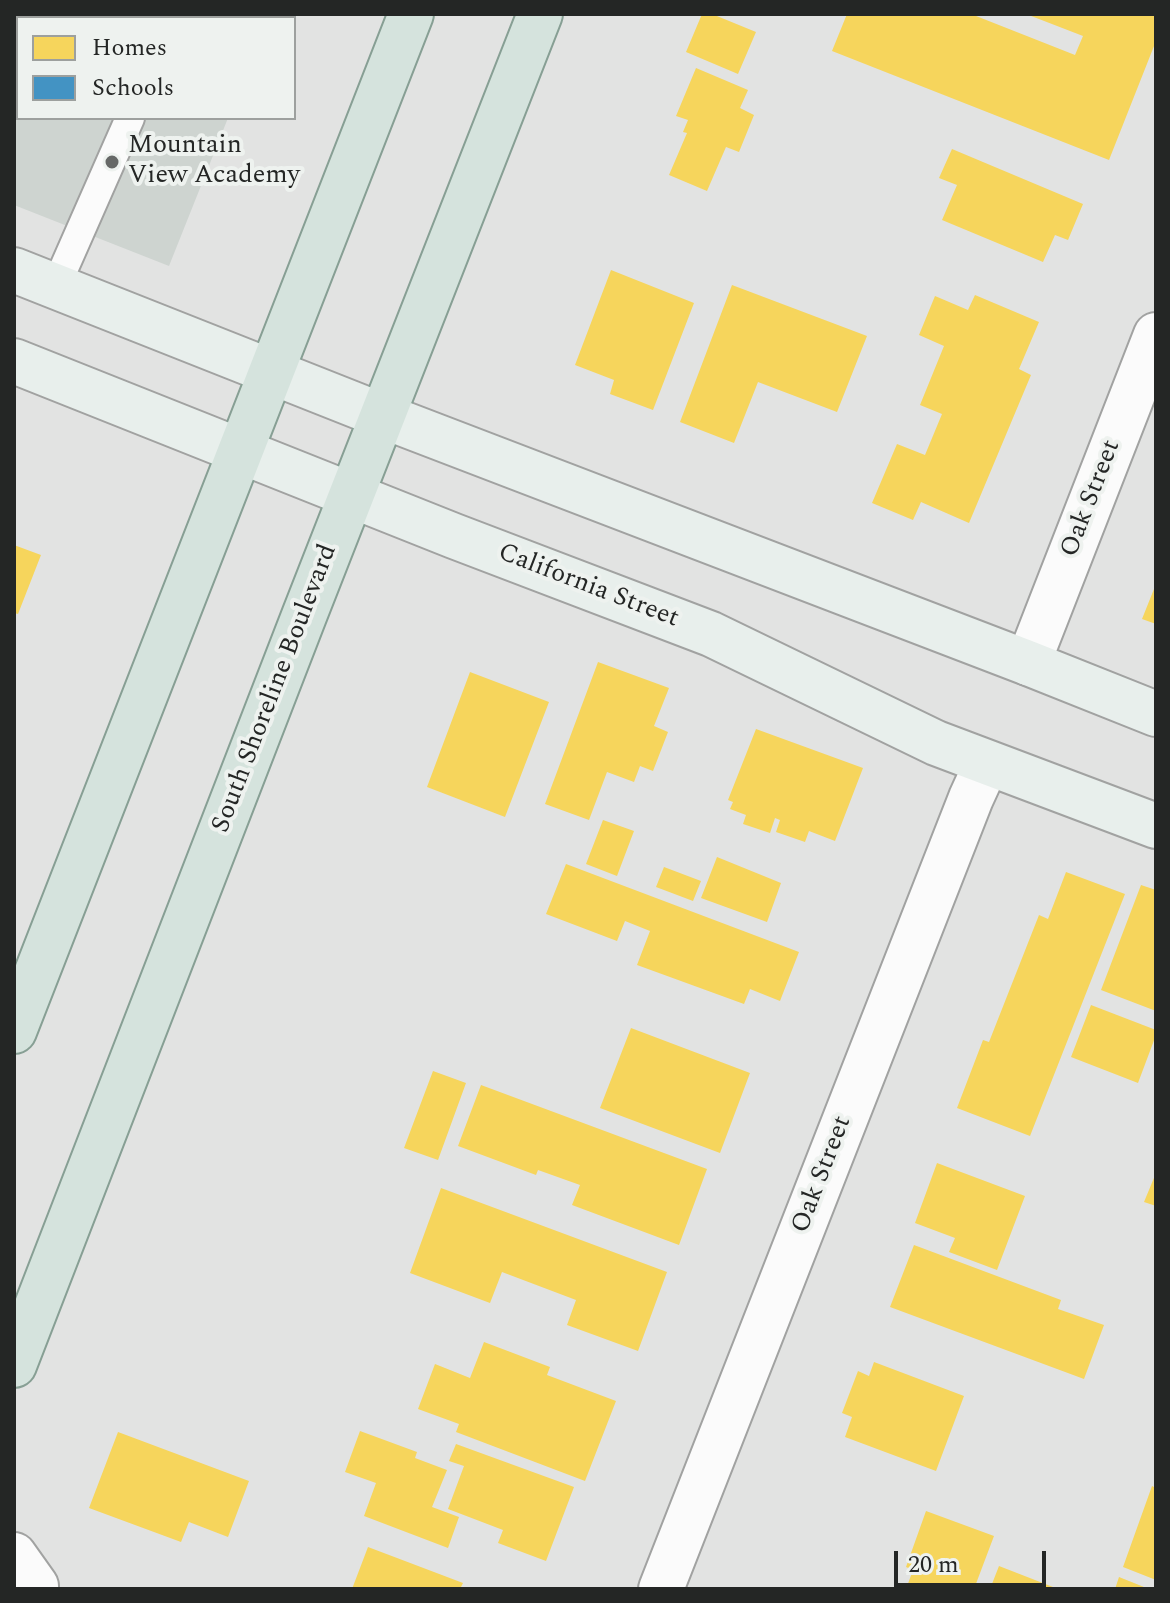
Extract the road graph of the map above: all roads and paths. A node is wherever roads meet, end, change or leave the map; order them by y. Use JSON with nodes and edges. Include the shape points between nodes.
{"nodes":[{"id":1,"x":411,"y":14,"type":"edge"},
{"id":2,"x":540,"y":14,"type":"edge"},
{"id":3,"x":129,"y":120,"type":"edge"},
{"id":4,"x":14,"y":270,"type":"edge"},
{"id":5,"x":56,"y":286,"type":"junction"},
{"id":6,"x":1156,"y":335,"type":"edge"},
{"id":7,"x":14,"y":361,"type":"edge"},
{"id":8,"x":271,"y":372,"type":"junction"},
{"id":9,"x":383,"y":416,"type":"junction"},
{"id":10,"x":240,"y":451,"type":"junction"},
{"id":11,"x":353,"y":496,"type":"junction"},
{"id":12,"x":1028,"y":663,"type":"junction"},
{"id":13,"x":1156,"y":714,"type":"edge"},
{"id":14,"x":987,"y":763,"type":"junction"},
{"id":15,"x":1156,"y":826,"type":"edge"},
{"id":16,"x":14,"y":1031,"type":"edge"},
{"id":17,"x":14,"y":1365,"type":"edge"},
{"id":18,"x":661,"y":1589,"type":"edge"}],
"edges":[{"from":1,"to":8,"type":"main road"},
{"from":2,"to":9,"type":"main road","name":"South Shoreline Boulevard"},
{"from":3,"to":5,"type":"lane"},
{"from":4,"to":5,"type":"main road"},
{"from":5,"to":8,"type":"main road"},
{"from":6,"to":12,"type":"street","name":"Oak Street"},
{"from":7,"to":10,"type":"main road","name":"California Street"},
{"from":8,"to":9,"type":"main road"},
{"from":8,"to":10,"type":"main road"},
{"from":9,"to":11,"type":"main road","name":"South Shoreline Boulevard"},
{"from":9,"to":12,"type":"main road"},
{"from":10,"to":11,"type":"main road","name":"California Street"},
{"from":10,"to":16,"type":"main road"},
{"from":11,"to":14,"type":"main road","name":"California Street","via":[[711,634]]},
{"from":11,"to":17,"type":"main road","name":"South Shoreline Boulevard"},
{"from":12,"to":13,"type":"main road"},
{"from":14,"to":15,"type":"main road","name":"California Street"},
{"from":14,"to":18,"type":"street","name":"Oak Street"}]}
